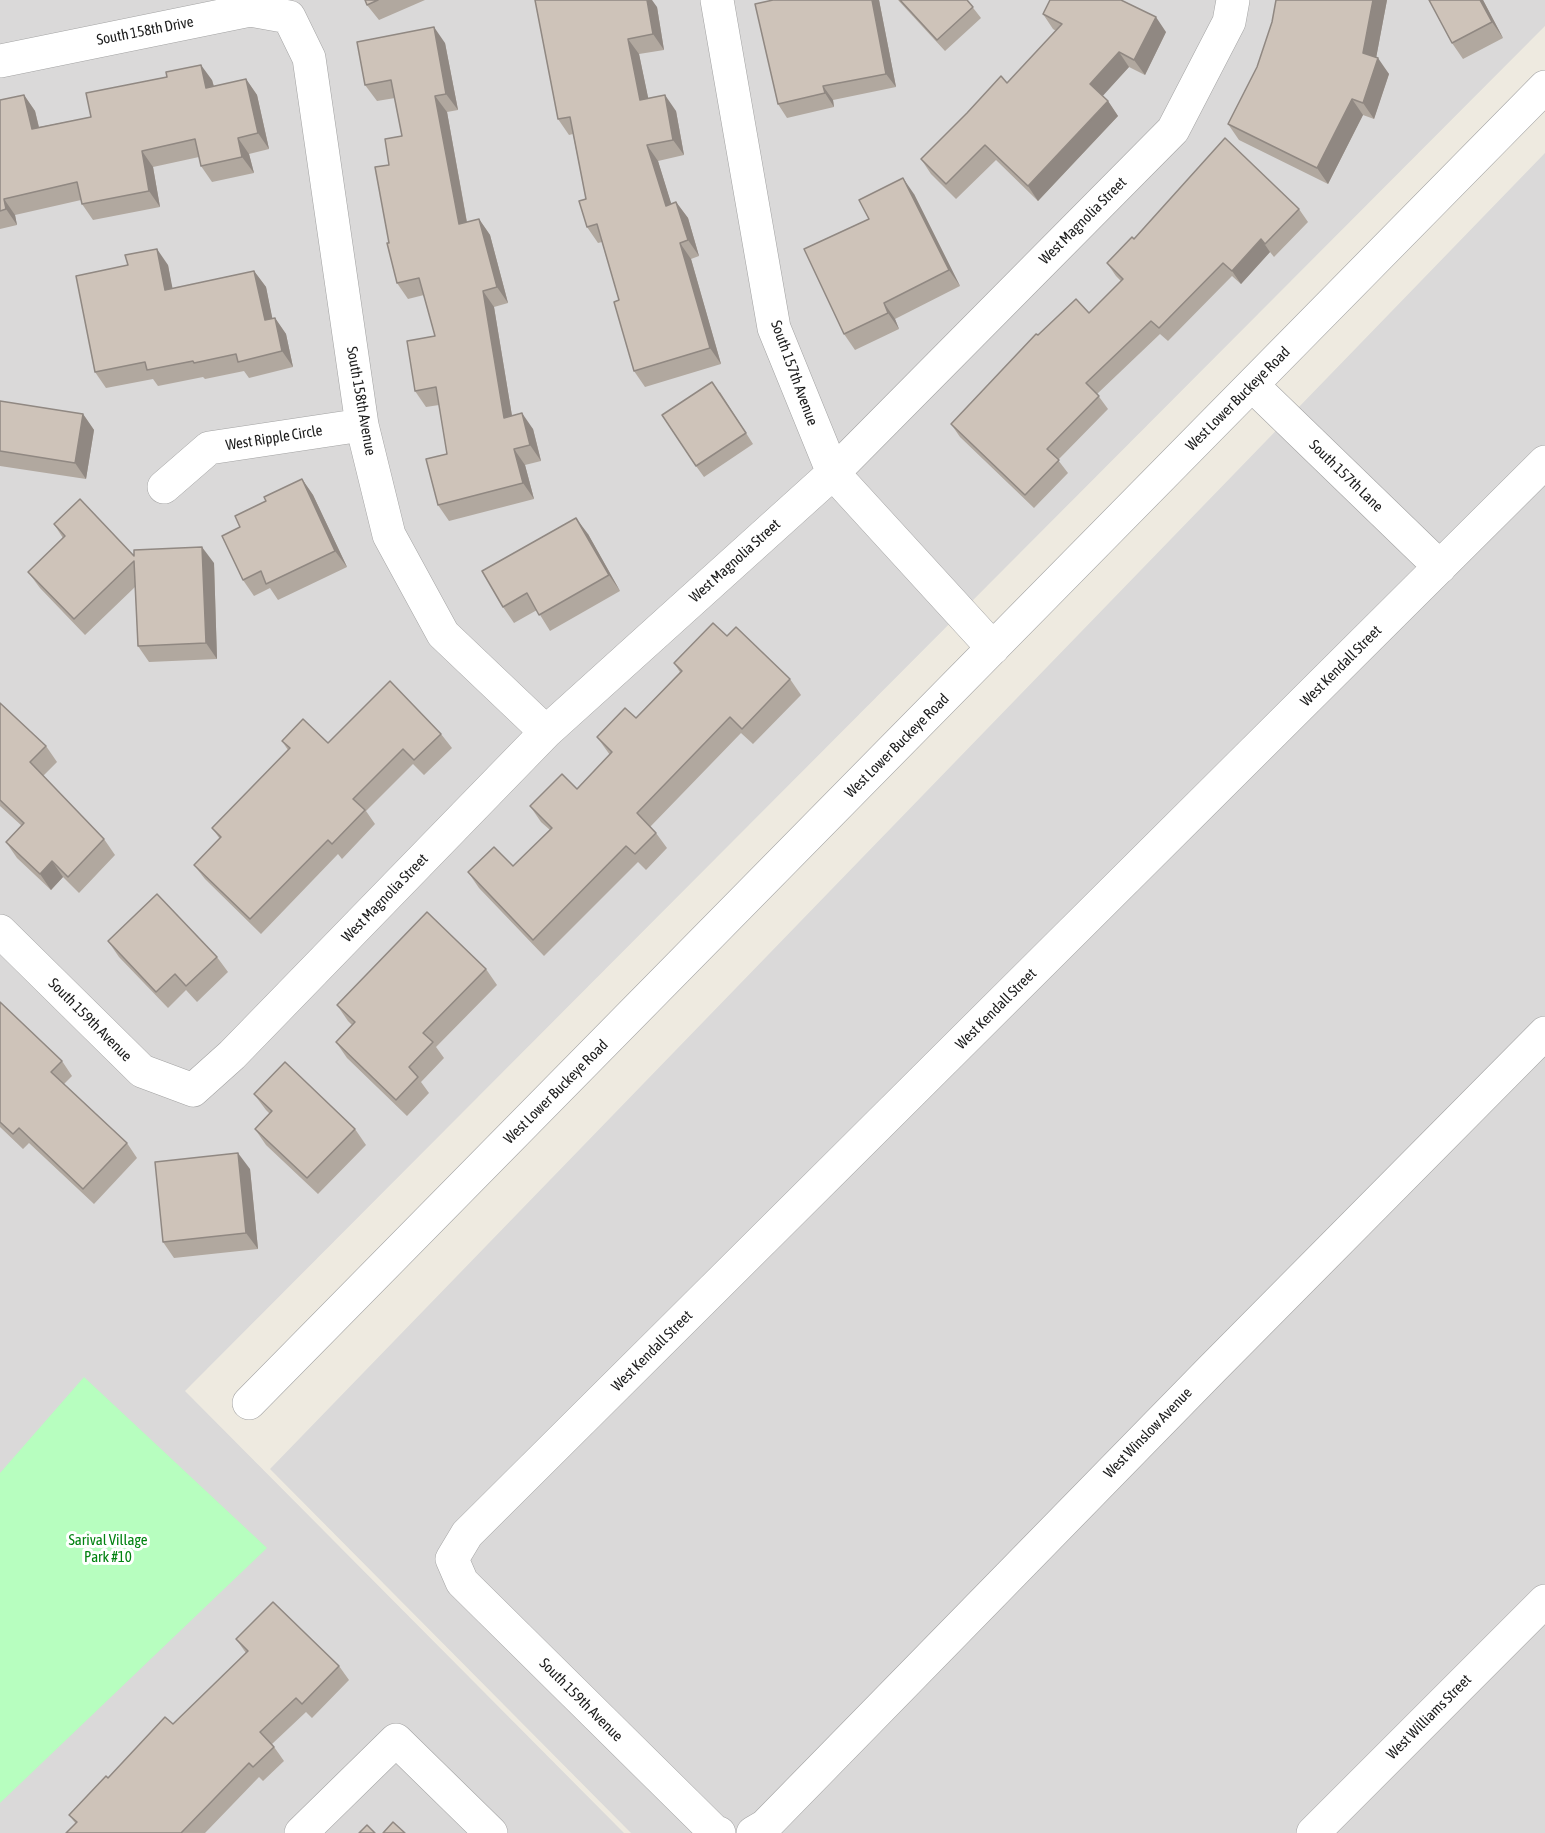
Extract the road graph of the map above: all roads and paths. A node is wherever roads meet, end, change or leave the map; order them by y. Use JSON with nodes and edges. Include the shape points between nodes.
{"nodes":[{"id":1,"x":717,"y":0,"type":"edge"},
{"id":2,"x":1233,"y":0,"type":"edge"},
{"id":3,"x":289,"y":17,"type":"joint"},
{"id":4,"x":0,"y":60,"type":"edge"},
{"id":5,"x":1545,"y":87,"type":"edge"},
{"id":6,"x":1252,"y":386,"type":"junction"},
{"id":7,"x":362,"y":425,"type":"junction"},
{"id":8,"x":1545,"y":462,"type":"edge"},
{"id":9,"x":832,"y":473,"type":"junction"},
{"id":10,"x":164,"y":487,"type":"dead end"},
{"id":11,"x":1440,"y":567,"type":"junction"},
{"id":12,"x":993,"y":648,"type":"junction"},
{"id":13,"x":546,"y":732,"type":"junction"},
{"id":14,"x":0,"y":931,"type":"edge"},
{"id":15,"x":1545,"y":1033,"type":"edge"},
{"id":16,"x":193,"y":1090,"type":"joint"},
{"id":17,"x":249,"y":1403,"type":"dead end"},
{"id":18,"x":452,"y":1559,"type":"joint"},
{"id":19,"x":1545,"y":1601,"type":"edge"},
{"id":20,"x":301,"y":1833,"type":"edge"},
{"id":21,"x":491,"y":1833,"type":"edge"},
{"id":22,"x":719,"y":1833,"type":"edge"},
{"id":23,"x":753,"y":1833,"type":"edge"},
{"id":24,"x":1314,"y":1833,"type":"edge"}],
"edges":[{"from":1,"to":9,"type":"street","name":"South 157th Avenue","via":[[774,328]]},
{"from":2,"to":9,"type":"street","name":"West Magnolia Street","via":[[1229,22],[1173,130]]},
{"from":3,"to":4,"type":"street","name":"South 158th Drive","via":[[250,10]]},
{"from":3,"to":7,"type":"street","name":"South 158th Avenue","via":[[309,58]]},
{"from":5,"to":6,"type":"street","name":"West Lower Buckeye Road"},
{"from":6,"to":11,"type":"street","name":"South 157th Lane"},
{"from":6,"to":12,"type":"street","name":"West Lower Buckeye Road"},
{"from":7,"to":10,"type":"street","name":"West Ripple Circle","via":[[209,448]]},
{"from":7,"to":13,"type":"street","name":"South 158th Avenue","via":[[389,535],[443,634]]},
{"from":8,"to":11,"type":"street","name":"West Kendall Street"},
{"from":9,"to":12,"type":"street","name":"South 157th Avenue"},
{"from":9,"to":13,"type":"street","name":"West Magnolia Street"},
{"from":11,"to":18,"type":"street","name":"West Kendall Street","via":[[467,1534]]},
{"from":12,"to":17,"type":"street","name":"West Lower Buckeye Road"},
{"from":13,"to":16,"type":"street","name":"West Magnolia Street","via":[[232,1056]]},
{"from":14,"to":16,"type":"street","name":"South 159th Avenue","via":[[141,1071]]},
{"from":15,"to":23,"type":"street","name":"West Winslow Avenue","via":[[765,1826]]},
{"from":18,"to":22,"type":"street","name":"South 159th Avenue","via":[[462,1582]]},
{"from":19,"to":24,"type":"street","name":"West Williams Street"},
{"from":20,"to":21,"type":"street","via":[[396,1740]]}]}
